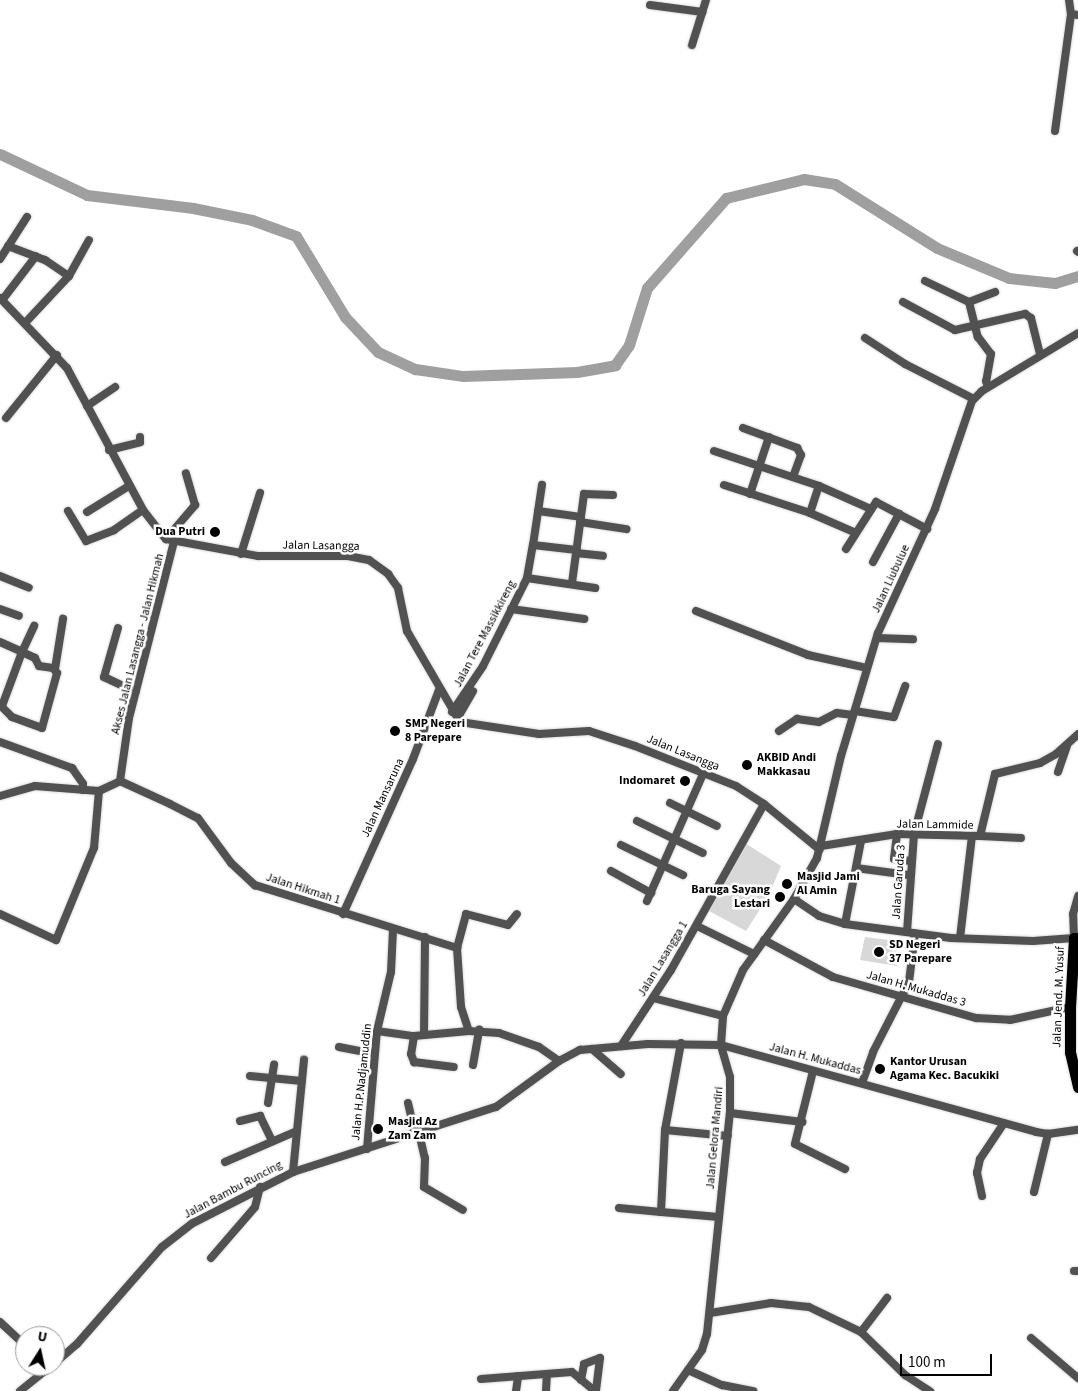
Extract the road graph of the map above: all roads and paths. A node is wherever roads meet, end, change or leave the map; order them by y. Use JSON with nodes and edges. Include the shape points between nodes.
{"nodes":[{"id":1,"x":706,"y":0,"type":"edge"},
{"id":2,"x":1069,"y":0,"type":"edge"},
{"id":3,"x":650,"y":5,"type":"dead end"},
{"id":4,"x":703,"y":12,"type":"junction"},
{"id":5,"x":1074,"y":15,"type":"edge"},
{"id":6,"x":692,"y":45,"type":"dead end"},
{"id":7,"x":1055,"y":131,"type":"dead end"},
{"id":8,"x":27,"y":218,"type":"dead end"},
{"id":9,"x":89,"y":240,"type":"dead end"},
{"id":10,"x":8,"y":246,"type":"junction"},
{"id":11,"x":1,"y":254,"type":"edge"},
{"id":12,"x":36,"y":256,"type":"junction"},
{"id":13,"x":69,"y":276,"type":"junction"},
{"id":14,"x":925,"y":280,"type":"dead end"},
{"id":15,"x":994,"y":292,"type":"dead end"},
{"id":16,"x":1,"y":299,"type":"edge"},
{"id":17,"x":903,"y":302,"type":"dead end"},
{"id":18,"x":969,"y":302,"type":"junction"},
{"id":19,"x":25,"y":323,"type":"junction"},
{"id":20,"x":975,"y":326,"type":"junction"},
{"id":21,"x":1078,"y":334,"type":"edge"},
{"id":22,"x":865,"y":338,"type":"dead end"},
{"id":23,"x":57,"y":355,"type":"junction"},
{"id":24,"x":1040,"y":355,"type":"junction"},
{"id":25,"x":115,"y":387,"type":"dead end"},
{"id":26,"x":988,"y":388,"type":"junction"},
{"id":27,"x":974,"y":399,"type":"junction"},
{"id":28,"x":88,"y":406,"type":"junction"},
{"id":29,"x":6,"y":418,"type":"dead end"},
{"id":30,"x":743,"y":428,"type":"dead end"},
{"id":31,"x":140,"y":437,"type":"dead end"},
{"id":32,"x":769,"y":437,"type":"junction"},
{"id":33,"x":109,"y":450,"type":"junction"},
{"id":34,"x":714,"y":450,"type":"dead end"},
{"id":35,"x":760,"y":466,"type":"junction"},
{"id":36,"x":186,"y":473,"type":"dead end"},
{"id":37,"x":793,"y":477,"type":"junction"},
{"id":38,"x":542,"y":485,"type":"dead end"},
{"id":39,"x":724,"y":485,"type":"dead end"},
{"id":40,"x":129,"y":486,"type":"junction"},
{"id":41,"x":819,"y":486,"type":"junction"},
{"id":42,"x":260,"y":493,"type":"dead end"},
{"id":43,"x":750,"y":494,"type":"junction"},
{"id":44,"x":613,"y":495,"type":"dead end"},
{"id":45,"x":870,"y":509,"type":"junction"},
{"id":46,"x":143,"y":510,"type":"junction"},
{"id":47,"x":538,"y":511,"type":"junction"},
{"id":48,"x":68,"y":512,"type":"dead end"},
{"id":49,"x":87,"y":512,"type":"dead end"},
{"id":50,"x":810,"y":513,"type":"junction"},
{"id":51,"x":899,"y":514,"type":"junction"},
{"id":52,"x":581,"y":520,"type":"junction"},
{"id":53,"x":927,"y":528,"type":"junction"},
{"id":54,"x":626,"y":529,"type":"dead end"},
{"id":55,"x":856,"y":533,"type":"junction"},
{"id":56,"x":170,"y":541,"type":"junction"},
{"id":57,"x":533,"y":545,"type":"junction"},
{"id":58,"x":846,"y":548,"type":"dead end"},
{"id":59,"x":576,"y":551,"type":"junction"},
{"id":60,"x":241,"y":554,"type":"junction"},
{"id":61,"x":603,"y":556,"type":"dead end"},
{"id":62,"x":873,"y":562,"type":"dead end"},
{"id":63,"x":0,"y":576,"type":"edge"},
{"id":64,"x":527,"y":578,"type":"junction"},
{"id":65,"x":572,"y":583,"type":"junction"},
{"id":66,"x":29,"y":588,"type":"dead end"},
{"id":67,"x":595,"y":588,"type":"dead end"},
{"id":68,"x":0,"y":608,"type":"edge"},
{"id":69,"x":511,"y":608,"type":"junction"},
{"id":70,"x":696,"y":611,"type":"dead end"},
{"id":71,"x":19,"y":616,"type":"dead end"},
{"id":72,"x":63,"y":619,"type":"dead end"},
{"id":73,"x":584,"y":619,"type":"dead end"},
{"id":74,"x":34,"y":626,"type":"dead end"},
{"id":75,"x":118,"y":628,"type":"dead end"},
{"id":76,"x":877,"y":638,"type":"junction"},
{"id":77,"x":913,"y":639,"type":"dead end"},
{"id":78,"x":0,"y":642,"type":"edge"},
{"id":79,"x":22,"y":652,"type":"junction"},
{"id":80,"x":483,"y":666,"type":"junction"},
{"id":81,"x":867,"y":668,"type":"junction"},
{"id":82,"x":55,"y":669,"type":"junction"},
{"id":83,"x":905,"y":686,"type":"dead end"},
{"id":84,"x":439,"y":690,"type":"junction"},
{"id":85,"x":136,"y":692,"type":"junction"},
{"id":86,"x":1,"y":706,"type":"edge"},
{"id":87,"x":452,"y":712,"type":"junction"},
{"id":88,"x":854,"y":713,"type":"junction"},
{"id":89,"x":457,"y":719,"type":"junction"},
{"id":90,"x":779,"y":732,"type":"dead end"},
{"id":91,"x":1078,"y":734,"type":"edge"},
{"id":92,"x":0,"y":742,"type":"edge"},
{"id":93,"x":938,"y":744,"type":"dead end"},
{"id":94,"x":1067,"y":746,"type":"junction"},
{"id":95,"x":704,"y":772,"type":"junction"},
{"id":96,"x":1058,"y":772,"type":"dead end"},
{"id":97,"x":120,"y":781,"type":"junction"},
{"id":98,"x":83,"y":790,"type":"junction"},
{"id":99,"x":99,"y":791,"type":"junction"},
{"id":100,"x":0,"y":796,"type":"edge"},
{"id":101,"x":670,"y":803,"type":"dead end"},
{"id":102,"x":764,"y":804,"type":"junction"},
{"id":103,"x":686,"y":811,"type":"junction"},
{"id":104,"x":637,"y":821,"type":"dead end"},
{"id":105,"x":717,"y":826,"type":"dead end"},
{"id":106,"x":897,"y":834,"type":"junction"},
{"id":107,"x":914,"y":834,"type":"junction"},
{"id":108,"x":976,"y":836,"type":"junction"},
{"id":109,"x":1021,"y":838,"type":"dead end"},
{"id":110,"x":674,"y":840,"type":"junction"},
{"id":111,"x":861,"y":841,"type":"junction"},
{"id":112,"x":621,"y":845,"type":"dead end"},
{"id":113,"x":821,"y":848,"type":"junction"},
{"id":114,"x":703,"y":853,"type":"dead end"},
{"id":115,"x":911,"y":862,"type":"junction"},
{"id":116,"x":663,"y":864,"type":"junction"},
{"id":117,"x":856,"y":868,"type":"junction"},
{"id":118,"x":611,"y":871,"type":"dead end"},
{"id":119,"x":683,"y":875,"type":"dead end"},
{"id":120,"x":909,"y":875,"type":"junction"},
{"id":121,"x":651,"y":892,"type":"junction"},
{"id":122,"x":1078,"y":896,"type":"edge"},
{"id":123,"x":794,"y":900,"type":"junction"},
{"id":124,"x":647,"y":901,"type":"dead end"},
{"id":125,"x":0,"y":914,"type":"edge"},
{"id":126,"x":343,"y":914,"type":"junction"},
{"id":127,"x":517,"y":914,"type":"dead end"},
{"id":128,"x":845,"y":924,"type":"junction"},
{"id":129,"x":697,"y":926,"type":"junction"},
{"id":130,"x":393,"y":929,"type":"junction"},
{"id":131,"x":911,"y":932,"type":"junction"},
{"id":132,"x":425,"y":937,"type":"junction"},
{"id":133,"x":960,"y":938,"type":"junction"},
{"id":134,"x":1076,"y":938,"type":"edge"},
{"id":135,"x":764,"y":940,"type":"junction"},
{"id":136,"x":457,"y":948,"type":"junction"},
{"id":137,"x":754,"y":954,"type":"junction"},
{"id":138,"x":1076,"y":956,"type":"edge"},
{"id":139,"x":904,"y":997,"type":"junction"},
{"id":140,"x":653,"y":998,"type":"junction"},
{"id":141,"x":1070,"y":1007,"type":"junction"},
{"id":142,"x":723,"y":1016,"type":"junction"},
{"id":143,"x":480,"y":1030,"type":"junction"},
{"id":144,"x":377,"y":1031,"type":"junction"},
{"id":145,"x":469,"y":1031,"type":"junction"},
{"id":146,"x":424,"y":1034,"type":"junction"},
{"id":147,"x":414,"y":1036,"type":"junction"},
{"id":148,"x":681,"y":1043,"type":"junction"},
{"id":149,"x":721,"y":1045,"type":"junction"},
{"id":150,"x":621,"y":1046,"type":"junction"},
{"id":151,"x":339,"y":1047,"type":"dead end"},
{"id":152,"x":592,"y":1049,"type":"junction"},
{"id":153,"x":374,"y":1054,"type":"junction"},
{"id":154,"x":304,"y":1060,"type":"dead end"},
{"id":155,"x":559,"y":1061,"type":"junction"},
{"id":156,"x":274,"y":1064,"type":"dead end"},
{"id":157,"x":473,"y":1065,"type":"dead end"},
{"id":158,"x":454,"y":1067,"type":"dead end"},
{"id":159,"x":813,"y":1071,"type":"junction"},
{"id":160,"x":621,"y":1074,"type":"dead end"},
{"id":161,"x":250,"y":1076,"type":"dead end"},
{"id":162,"x":271,"y":1080,"type":"junction"},
{"id":163,"x":302,"y":1081,"type":"junction"},
{"id":164,"x":862,"y":1083,"type":"junction"},
{"id":165,"x":1078,"y":1087,"type":"edge"},
{"id":166,"x":268,"y":1103,"type":"dead end"},
{"id":167,"x":408,"y":1103,"type":"dead end"},
{"id":168,"x":730,"y":1113,"type":"junction"},
{"id":169,"x":240,"y":1121,"type":"dead end"},
{"id":170,"x":802,"y":1122,"type":"junction"},
{"id":171,"x":1004,"y":1123,"type":"junction"},
{"id":172,"x":665,"y":1130,"type":"junction"},
{"id":173,"x":1078,"y":1130,"type":"edge"},
{"id":174,"x":297,"y":1131,"type":"junction"},
{"id":175,"x":417,"y":1134,"type":"junction"},
{"id":176,"x":1048,"y":1134,"type":"junction"},
{"id":177,"x":728,"y":1136,"type":"junction"},
{"id":178,"x":272,"y":1141,"type":"junction"},
{"id":179,"x":367,"y":1148,"type":"junction"},
{"id":180,"x":225,"y":1162,"type":"dead end"},
{"id":181,"x":845,"y":1169,"type":"dead end"},
{"id":182,"x":293,"y":1172,"type":"junction"},
{"id":183,"x":260,"y":1187,"type":"junction"},
{"id":184,"x":1034,"y":1192,"type":"dead end"},
{"id":185,"x":982,"y":1196,"type":"dead end"},
{"id":186,"x":619,"y":1208,"type":"dead end"},
{"id":187,"x":464,"y":1210,"type":"dead end"},
{"id":188,"x":661,"y":1212,"type":"junction"},
{"id":189,"x":719,"y":1217,"type":"junction"},
{"id":190,"x":210,"y":1258,"type":"dead end"},
{"id":191,"x":887,"y":1298,"type":"dead end"},
{"id":192,"x":710,"y":1314,"type":"junction"},
{"id":193,"x":0,"y":1322,"type":"edge"},
{"id":194,"x":861,"y":1332,"type":"junction"},
{"id":195,"x":15,"y":1336,"type":"edge"},
{"id":196,"x":1030,"y":1338,"type":"dead end"},
{"id":197,"x":65,"y":1354,"type":"edge"},
{"id":198,"x":688,"y":1370,"type":"junction"},
{"id":199,"x":547,"y":1374,"type":"junction"},
{"id":200,"x":38,"y":1376,"type":"edge"},
{"id":201,"x":518,"y":1376,"type":"junction"},
{"id":202,"x":1078,"y":1378,"type":"edge"},
{"id":203,"x":481,"y":1379,"type":"dead end"},
{"id":204,"x":581,"y":1380,"type":"junction"},
{"id":205,"x":547,"y":1390,"type":"edge"},
{"id":206,"x":20,"y":1391,"type":"edge"},
{"id":207,"x":516,"y":1391,"type":"edge"},
{"id":208,"x":595,"y":1391,"type":"edge"},
{"id":209,"x":674,"y":1391,"type":"edge"},
{"id":210,"x":753,"y":1391,"type":"edge"},
{"id":211,"x":930,"y":1391,"type":"edge"}],
"edges":[{"from":1,"to":4,"type":"street"},
{"from":2,"to":5,"type":"street"},
{"from":3,"to":4,"type":"street"},
{"from":4,"to":6,"type":"street"},
{"from":5,"to":7,"type":"street"},
{"from":8,"to":10,"type":"street"},
{"from":9,"to":13,"type":"street"},
{"from":10,"to":11,"type":"street"},
{"from":10,"to":12,"type":"street"},
{"from":12,"to":13,"type":"street"},
{"from":12,"to":16,"type":"street"},
{"from":13,"to":19,"type":"street"},
{"from":14,"to":18,"type":"street"},
{"from":15,"to":18,"type":"street"},
{"from":16,"to":19,"type":"street"},
{"from":17,"to":20,"type":"street","via":[[955,330]]},
{"from":18,"to":20,"type":"street"},
{"from":19,"to":23,"type":"street"},
{"from":20,"to":24,"type":"street","via":[[1025,314],[1031,318]]},
{"from":20,"to":26,"type":"street","via":[[978,338],[991,354],[986,381]]},
{"from":21,"to":24,"type":"street"},
{"from":22,"to":27,"type":"street","via":[[905,364]]},
{"from":23,"to":28,"type":"street"},
{"from":23,"to":29,"type":"street"},
{"from":24,"to":26,"type":"street"},
{"from":25,"to":28,"type":"street"},
{"from":26,"to":27,"type":"street"},
{"from":27,"to":53,"type":"street","name":"Jalan Liubulue"},
{"from":28,"to":33,"type":"street"},
{"from":30,"to":32,"type":"street"},
{"from":31,"to":33,"type":"street","via":[[140,442]]},
{"from":32,"to":35,"type":"street"},
{"from":32,"to":37,"type":"street","via":[[798,448],[801,455]]},
{"from":33,"to":40,"type":"street"},
{"from":34,"to":35,"type":"street"},
{"from":35,"to":37,"type":"street"},
{"from":35,"to":43,"type":"street"},
{"from":36,"to":56,"type":"street","via":[[196,504]]},
{"from":37,"to":41,"type":"street"},
{"from":38,"to":47,"type":"street"},
{"from":39,"to":43,"type":"street"},
{"from":40,"to":46,"type":"street"},
{"from":40,"to":49,"type":"street"},
{"from":41,"to":45,"type":"street"},
{"from":41,"to":50,"type":"street"},
{"from":42,"to":60,"type":"street"},
{"from":43,"to":50,"type":"street"},
{"from":44,"to":52,"type":"street","via":[[586,492]]},
{"from":45,"to":51,"type":"street","via":[[877,502]]},
{"from":45,"to":55,"type":"street"},
{"from":46,"to":48,"type":"street","via":[[114,530],[86,541]]},
{"from":46,"to":56,"type":"street"},
{"from":47,"to":52,"type":"street"},
{"from":47,"to":57,"type":"street"},
{"from":50,"to":55,"type":"street"},
{"from":51,"to":53,"type":"street"},
{"from":51,"to":62,"type":"street"},
{"from":52,"to":54,"type":"street"},
{"from":52,"to":59,"type":"street"},
{"from":53,"to":76,"type":"street","name":"Jalan Liubulue"},
{"from":55,"to":58,"type":"street"},
{"from":56,"to":60,"type":"street","name":"Jalan Lasangga"},
{"from":56,"to":85,"type":"street","name":"Akses Jalan Lasangga - Jalan Hikmah"},
{"from":57,"to":59,"type":"street"},
{"from":57,"to":64,"type":"street"},
{"from":59,"to":61,"type":"street"},
{"from":59,"to":65,"type":"street"},
{"from":60,"to":84,"type":"street","name":"Jalan Lasangga","via":[[359,557],[375,563],[398,588],[407,631]]},
{"from":63,"to":66,"type":"street"},
{"from":64,"to":65,"type":"street","name":"Jalan Tere Massikkireng"},
{"from":64,"to":69,"type":"street","name":"Jalan Tere Massikkireng"},
{"from":65,"to":67,"type":"street","name":"Jalan Tere Massikkireng"},
{"from":68,"to":71,"type":"street"},
{"from":69,"to":73,"type":"street"},
{"from":69,"to":80,"type":"street","name":"Jalan Tere Massikkireng"},
{"from":70,"to":81,"type":"street","via":[[808,655]]},
{"from":72,"to":82,"type":"street"},
{"from":74,"to":79,"type":"street"},
{"from":75,"to":85,"type":"street","via":[[104,677]]},
{"from":76,"to":77,"type":"street"},
{"from":76,"to":81,"type":"street","name":"Jalan Liubulue"},
{"from":78,"to":79,"type":"street"},
{"from":79,"to":82,"type":"street","via":[[35,658],[39,666]]},
{"from":79,"to":86,"type":"street"},
{"from":80,"to":87,"type":"street","name":"Jalan Tere Massikkireng"},
{"from":80,"to":89,"type":"street"},
{"from":81,"to":88,"type":"street","name":"Jalan Liubulue"},
{"from":82,"to":86,"type":"street","via":[[54,686],[42,728],[7,714]]},
{"from":83,"to":88,"type":"street","via":[[894,717]]},
{"from":84,"to":87,"type":"street","name":"Jalan Lasangga"},
{"from":84,"to":126,"type":"street","name":"Jalan Mansaruna","via":[[413,759]]},
{"from":85,"to":97,"type":"street","name":"Akses Jalan Lasangga - Jalan Hikmah"},
{"from":87,"to":89,"type":"street","name":"Jalan Lasangga"},
{"from":88,"to":90,"type":"street","via":[[837,713],[819,722],[793,720]]},
{"from":88,"to":113,"type":"street","name":"Jalan Liubulue"},
{"from":89,"to":95,"type":"street","name":"Jalan Lasangga","via":[[464,723],[539,734],[593,732]]},
{"from":91,"to":94,"type":"street","name":"Jalan Lammide"},
{"from":92,"to":98,"type":"street","via":[[68,766],[83,784]]},
{"from":93,"to":107,"type":"street","name":"Jalan Garuda 3"},
{"from":94,"to":96,"type":"street"},
{"from":94,"to":108,"type":"street","name":"Jalan Lammide","via":[[1032,766],[996,774]]},
{"from":95,"to":102,"type":"street","name":"Jalan Lasangga","via":[[736,786]]},
{"from":95,"to":103,"type":"street"},
{"from":97,"to":99,"type":"street"},
{"from":97,"to":126,"type":"street","name":"Jalan Hikmah 1","via":[[198,818],[248,881],[271,892]]},
{"from":98,"to":99,"type":"street"},
{"from":98,"to":100,"type":"street","via":[[35,786]]},
{"from":99,"to":125,"type":"street","via":[[94,848],[56,940]]},
{"from":101,"to":103,"type":"street"},
{"from":102,"to":113,"type":"street","name":"Jalan Lasangga"},
{"from":102,"to":129,"type":"street","name":"Jalan Lasangga 1"},
{"from":103,"to":105,"type":"street"},
{"from":103,"to":110,"type":"street"},
{"from":104,"to":110,"type":"street"},
{"from":106,"to":107,"type":"street","name":"Jalan Lammide"},
{"from":106,"to":111,"type":"street","name":"Jalan Lammide"},
{"from":106,"to":115,"type":"street","via":[[894,858]]},
{"from":107,"to":108,"type":"street","name":"Jalan Lammide"},
{"from":107,"to":115,"type":"street","name":"Jalan Garuda 3"},
{"from":108,"to":109,"type":"street"},
{"from":108,"to":133,"type":"street"},
{"from":110,"to":114,"type":"street"},
{"from":110,"to":116,"type":"street"},
{"from":111,"to":113,"type":"street","name":"Jalan Lammide"},
{"from":111,"to":117,"type":"street"},
{"from":112,"to":116,"type":"street"},
{"from":113,"to":123,"type":"street","name":"Jalan Liubulue"},
{"from":115,"to":120,"type":"street","name":"Jalan Garuda 3"},
{"from":116,"to":119,"type":"street"},
{"from":116,"to":121,"type":"street"},
{"from":117,"to":120,"type":"street"},
{"from":117,"to":128,"type":"street"},
{"from":118,"to":121,"type":"street"},
{"from":120,"to":131,"type":"street","name":"Jalan Garuda 3"},
{"from":121,"to":124,"type":"street"},
{"from":122,"to":134,"type":"street","via":[[1073,914]]},
{"from":123,"to":128,"type":"street","via":[[818,916]]},
{"from":123,"to":135,"type":"street","name":"Jalan Gelora Mandiri"},
{"from":126,"to":130,"type":"street","name":"Jalan Hikmah 1"},
{"from":127,"to":136,"type":"street","via":[[510,925],[466,914]]},
{"from":128,"to":131,"type":"street"},
{"from":129,"to":137,"type":"street"},
{"from":129,"to":140,"type":"street","name":"Jalan Lasangga 1"},
{"from":130,"to":132,"type":"street","name":"Jalan Hikmah 1"},
{"from":130,"to":144,"type":"street","name":"Jalan H.P.Nadjamuddin","via":[[391,972]]},
{"from":131,"to":133,"type":"street"},
{"from":131,"to":139,"type":"street","name":"Jalan Garuda 3","via":[[909,982]]},
{"from":132,"to":136,"type":"street","name":"Jalan Hikmah 1"},
{"from":132,"to":146,"type":"street"},
{"from":133,"to":134,"type":"street","via":[[1033,941]]},
{"from":134,"to":138,"type":"highway","name":"Jalan Jend. M. Yusuf"},
{"from":135,"to":137,"type":"street","name":"Jalan Gelora Mandiri"},
{"from":135,"to":139,"type":"street","name":"Jalan H. Mukaddas 3","via":[[834,977]]},
{"from":136,"to":145,"type":"street","via":[[461,1008]]},
{"from":137,"to":142,"type":"street","name":"Jalan Gelora Mandiri","via":[[733,989]]},
{"from":138,"to":141,"type":"highway","name":"Jalan Jend. M. Yusuf"},
{"from":139,"to":141,"type":"street","name":"Jalan H. Mukaddas 3","via":[[989,1020],[1010,1020]]},
{"from":139,"to":164,"type":"street","name":"Jalan Garuda 3","via":[[873,1052]]},
{"from":140,"to":142,"type":"street"},
{"from":140,"to":150,"type":"street","name":"Jalan Lasangga 1"},
{"from":141,"to":165,"type":"highway","name":"Jalan Jend. M. Yusuf","via":[[1070,1052]]},
{"from":142,"to":149,"type":"street","name":"Jalan Gelora Mandiri"},
{"from":143,"to":145,"type":"street"},
{"from":143,"to":155,"type":"street","via":[[539,1047]]},
{"from":143,"to":157,"type":"street"},
{"from":144,"to":147,"type":"street"},
{"from":144,"to":153,"type":"street","name":"Jalan H.P.Nadjamuddin"},
{"from":145,"to":146,"type":"street"},
{"from":146,"to":147,"type":"street"},
{"from":147,"to":158,"type":"street","via":[[411,1054],[414,1062]]},
{"from":148,"to":149,"type":"street","name":"Jalan Bambu Runcing"},
{"from":148,"to":150,"type":"street","name":"Jalan Bambu Runcing"},
{"from":148,"to":172,"type":"street"},
{"from":149,"to":159,"type":"street","name":"Jalan H. Mukaddas"},
{"from":149,"to":168,"type":"street","name":"Jalan Gelora Mandiri","via":[[731,1083]]},
{"from":150,"to":152,"type":"street","name":"Jalan Bambu Runcing"},
{"from":151,"to":153,"type":"street"},
{"from":152,"to":155,"type":"street","name":"Jalan Bambu Runcing","via":[[580,1050]]},
{"from":152,"to":160,"type":"street"},
{"from":153,"to":179,"type":"street","name":"Jalan H.P.Nadjamuddin"},
{"from":154,"to":163,"type":"street"},
{"from":155,"to":175,"type":"street","name":"Jalan Bambu Runcing","via":[[496,1107]]},
{"from":156,"to":162,"type":"street"},
{"from":159,"to":164,"type":"street","name":"Jalan H. Mukaddas"},
{"from":159,"to":170,"type":"street"},
{"from":161,"to":162,"type":"street"},
{"from":162,"to":163,"type":"street"},
{"from":162,"to":166,"type":"street"},
{"from":163,"to":174,"type":"street"},
{"from":164,"to":171,"type":"street","name":"Jalan H. Mukaddas"},
{"from":167,"to":175,"type":"street"},
{"from":168,"to":170,"type":"street"},
{"from":168,"to":177,"type":"street","name":"Jalan Gelora Mandiri"},
{"from":169,"to":178,"type":"street","via":[[260,1116]]},
{"from":170,"to":181,"type":"street","via":[[794,1142],[796,1146]]},
{"from":171,"to":176,"type":"street","name":"Jalan H. Mukaddas"},
{"from":171,"to":185,"type":"street","via":[[979,1164]]},
{"from":172,"to":177,"type":"street"},
{"from":172,"to":188,"type":"street"},
{"from":173,"to":176,"type":"street","name":"Jalan H. Mukaddas"},
{"from":174,"to":178,"type":"street"},
{"from":174,"to":182,"type":"street"},
{"from":175,"to":179,"type":"street","name":"Jalan Bambu Runcing"},
{"from":175,"to":187,"type":"street","via":[[424,1158],[424,1188]]},
{"from":176,"to":184,"type":"street"},
{"from":177,"to":189,"type":"street","name":"Jalan Gelora Mandiri"},
{"from":178,"to":180,"type":"street"},
{"from":179,"to":182,"type":"street","name":"Jalan Bambu Runcing"},
{"from":182,"to":183,"type":"street","name":"Jalan Bambu Runcing"},
{"from":183,"to":190,"type":"street","via":[[255,1207]]},
{"from":183,"to":197,"type":"street","name":"Jalan Bambu Runcing","via":[[174,1236]]},
{"from":186,"to":188,"type":"street"},
{"from":188,"to":189,"type":"street"},
{"from":189,"to":192,"type":"street","name":"Jalan Gelora Mandiri"},
{"from":191,"to":194,"type":"street"},
{"from":192,"to":194,"type":"street","via":[[752,1305],[788,1303],[825,1314]]},
{"from":192,"to":198,"type":"street","name":"Jalan Gelora Mandiri","via":[[705,1343]]},
{"from":193,"to":195,"type":"street"},
{"from":194,"to":211,"type":"street","via":[[905,1375]]},
{"from":196,"to":202,"type":"street"},
{"from":198,"to":209,"type":"street","name":"Jalan Gelora Mandiri"},
{"from":198,"to":210,"type":"street","via":[[722,1385]]},
{"from":199,"to":201,"type":"street"},
{"from":199,"to":204,"type":"street","via":[[572,1372]]},
{"from":199,"to":205,"type":"street"},
{"from":200,"to":206,"type":"street","name":"Jalan Bambu Runcing"},
{"from":201,"to":203,"type":"street"},
{"from":201,"to":207,"type":"street"},
{"from":204,"to":208,"type":"street"},
{"from":204,"to":208,"type":"street","via":[[584,1364],[600,1358]]}]}
